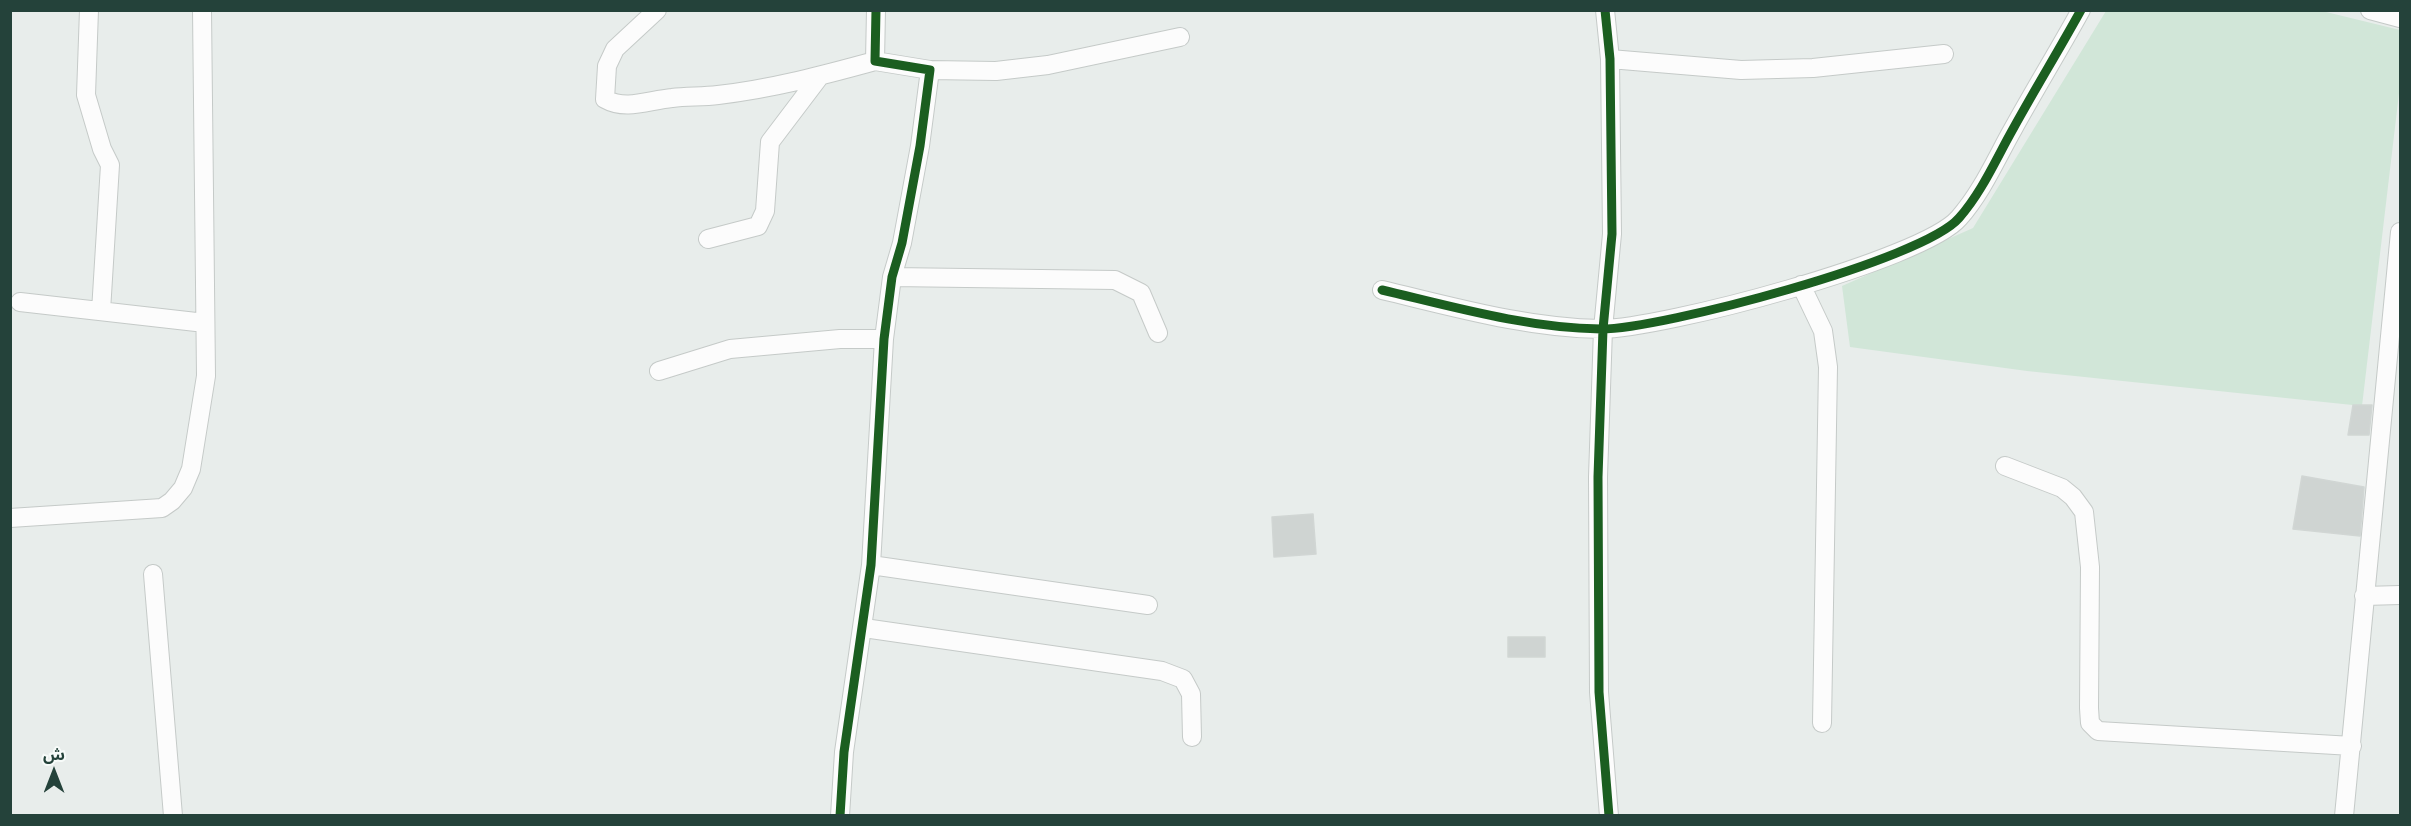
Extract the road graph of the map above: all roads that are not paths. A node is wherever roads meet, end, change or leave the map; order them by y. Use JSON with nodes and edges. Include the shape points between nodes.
{"nodes":[{"id":1,"x":89,"y":10,"type":"edge"},
{"id":2,"x":202,"y":10,"type":"edge"},
{"id":3,"x":657,"y":10,"type":"edge"},
{"id":4,"x":876,"y":10,"type":"edge"},
{"id":5,"x":1605,"y":10,"type":"edge"},
{"id":6,"x":2081,"y":10,"type":"edge"},
{"id":7,"x":2370,"y":10,"type":"edge"},
{"id":8,"x":2400,"y":18,"type":"edge"},
{"id":9,"x":1180,"y":36,"type":"dead end"},
{"id":10,"x":1944,"y":54,"type":"dead end"},
{"id":11,"x":1610,"y":59,"type":"junction"},
{"id":12,"x":875,"y":61,"type":"junction"},
{"id":13,"x":930,"y":70,"type":"junction"},
{"id":14,"x":820,"y":76,"type":"junction"},
{"id":15,"x":2400,"y":232,"type":"edge"},
{"id":16,"x":708,"y":239,"type":"dead end"},
{"id":17,"x":892,"y":277,"type":"junction"},
{"id":18,"x":1801,"y":285,"type":"junction"},
{"id":19,"x":1382,"y":290,"type":"dead end"},
{"id":20,"x":20,"y":302,"type":"dead end"},
{"id":21,"x":101,"y":311,"type":"junction"},
{"id":22,"x":205,"y":323,"type":"junction"},
{"id":23,"x":1603,"y":329,"type":"junction"},
{"id":24,"x":1158,"y":333,"type":"dead end"},
{"id":25,"x":884,"y":339,"type":"junction"},
{"id":26,"x":659,"y":370,"type":"dead end"},
{"id":27,"x":2005,"y":466,"type":"dead end"},
{"id":28,"x":10,"y":518,"type":"edge"},
{"id":29,"x":872,"y":565,"type":"junction"},
{"id":30,"x":153,"y":574,"type":"dead end"},
{"id":31,"x":2400,"y":595,"type":"edge"},
{"id":32,"x":2364,"y":596,"type":"junction"},
{"id":33,"x":1148,"y":605,"type":"dead end"},
{"id":34,"x":864,"y":628,"type":"junction"},
{"id":35,"x":1822,"y":723,"type":"dead end"},
{"id":36,"x":1192,"y":737,"type":"dead end"},
{"id":37,"x":2352,"y":746,"type":"junction"},
{"id":38,"x":173,"y":816,"type":"edge"},
{"id":39,"x":840,"y":816,"type":"edge"},
{"id":40,"x":1609,"y":816,"type":"edge"},
{"id":41,"x":2344,"y":816,"type":"edge"}],
"edges":[{"from":1,"to":21,"type":"street","via":[[87,95],[110,165]]},
{"from":2,"to":22,"type":"street"},
{"from":3,"to":14,"type":"street","via":[[615,49],[607,66],[605,99],[614,104],[718,95]]},
{"from":4,"to":12,"type":"street"},
{"from":5,"to":11,"type":"street"},
{"from":6,"to":18,"type":"street","via":[[1981,187],[1958,220],[1922,243]]},
{"from":7,"to":8,"type":"street"},
{"from":9,"to":13,"type":"street","via":[[1048,65]]},
{"from":10,"to":11,"type":"street","via":[[1813,68],[1741,70]]},
{"from":11,"to":23,"type":"street","via":[[1612,234]]},
{"from":12,"to":13,"type":"street"},
{"from":12,"to":14,"type":"street"},
{"from":13,"to":17,"type":"street","via":[[920,146]]},
{"from":14,"to":16,"type":"street","via":[[770,142],[765,211],[758,226]]},
{"from":15,"to":32,"type":"street"},
{"from":17,"to":24,"type":"street","via":[[1115,280],[1141,293]]},
{"from":17,"to":25,"type":"street"},
{"from":18,"to":23,"type":"street","via":[[1696,313]]},
{"from":18,"to":35,"type":"street","via":[[1827,350]]},
{"from":19,"to":23,"type":"street","via":[[1521,322]]},
{"from":20,"to":21,"type":"street"},
{"from":21,"to":22,"type":"street"},
{"from":22,"to":28,"type":"street","via":[[206,376],[191,469],[172,501],[162,508],[138,511]]},
{"from":23,"to":40,"type":"street","via":[[1598,477],[1599,693]]},
{"from":25,"to":26,"type":"street","via":[[730,349]]},
{"from":25,"to":29,"type":"street"},
{"from":27,"to":37,"type":"street","via":[[2062,488],[2084,512],[2090,567],[2089,708],[2090,723],[2098,731]]},
{"from":29,"to":33,"type":"street"},
{"from":29,"to":34,"type":"street"},
{"from":30,"to":38,"type":"street"},
{"from":31,"to":32,"type":"street"},
{"from":32,"to":37,"type":"street"},
{"from":34,"to":36,"type":"street","via":[[1162,671],[1184,679],[1191,694]]},
{"from":34,"to":39,"type":"street","via":[[844,752]]},
{"from":37,"to":41,"type":"street"}]}
